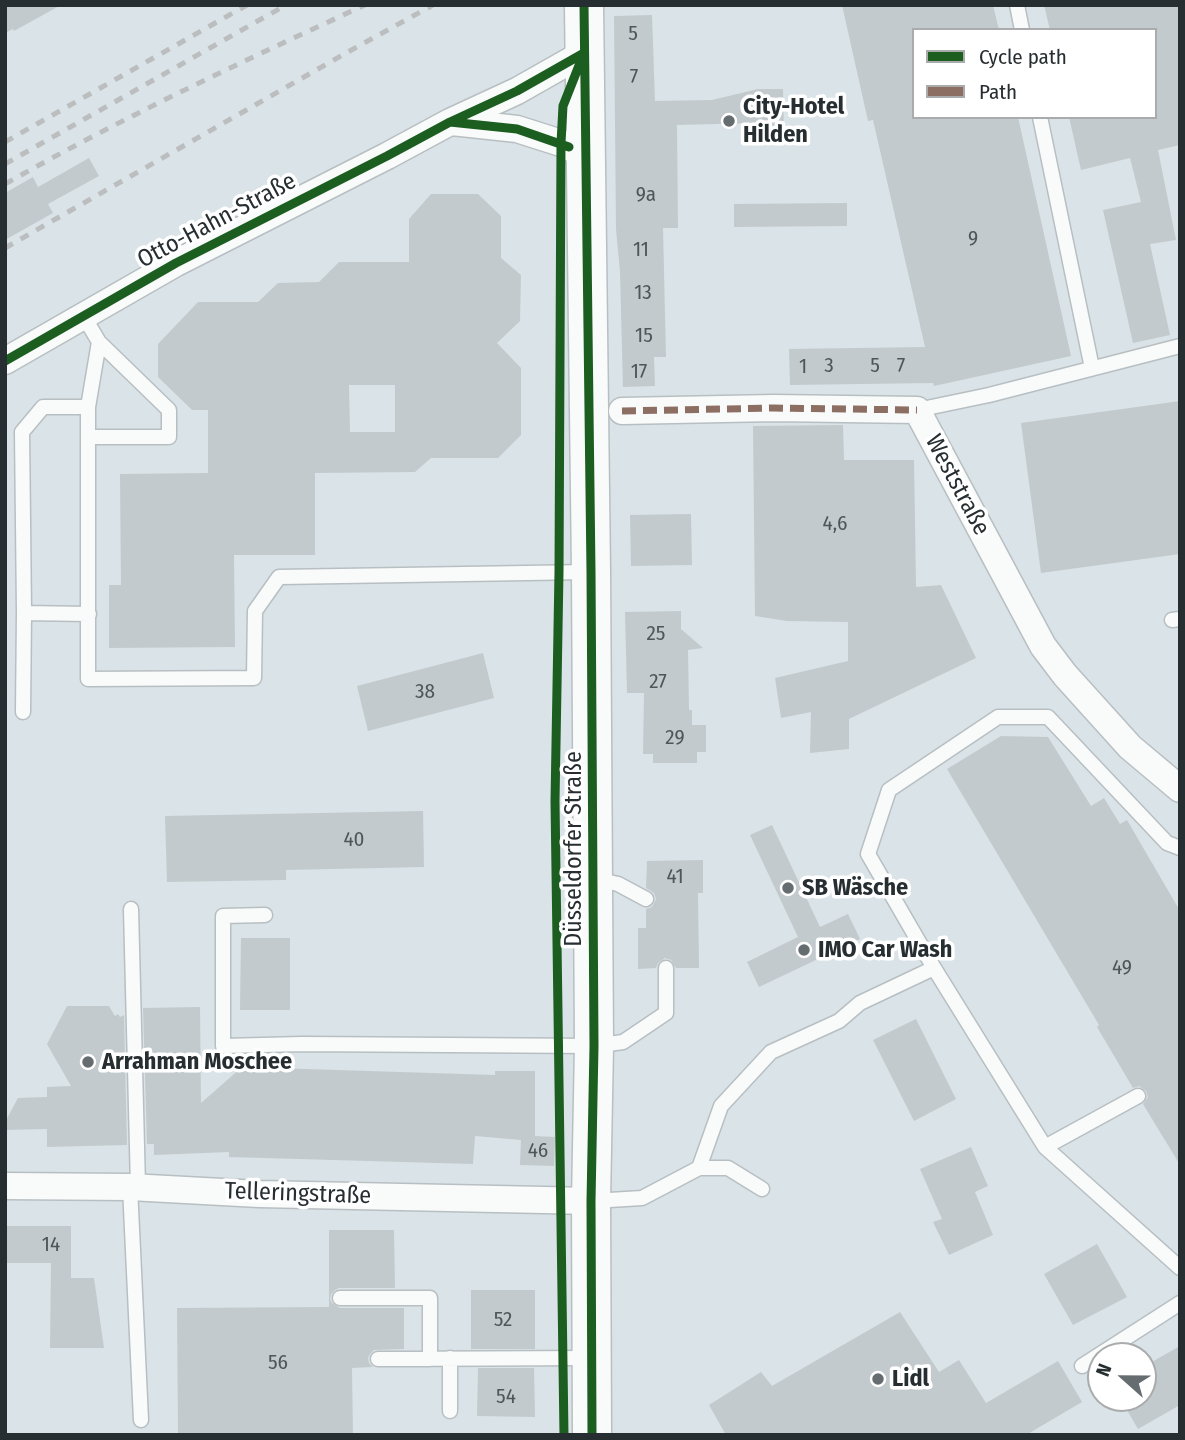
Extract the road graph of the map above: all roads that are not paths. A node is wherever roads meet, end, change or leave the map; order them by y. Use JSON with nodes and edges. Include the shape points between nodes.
{"nodes":[{"id":1,"x":584,"y":5,"type":"edge"},
{"id":2,"x":1017,"y":5,"type":"edge"},
{"id":3,"x":1022,"y":28,"type":"edge"},
{"id":4,"x":584,"y":53,"type":"junction"},
{"id":5,"x":1040,"y":119,"type":"edge"},
{"id":6,"x":450,"y":122,"type":"junction"},
{"id":7,"x":585,"y":155,"type":"junction"},
{"id":8,"x":83,"y":315,"type":"junction"},
{"id":9,"x":99,"y":342,"type":"junction"},
{"id":10,"x":1180,"y":346,"type":"edge"},
{"id":11,"x":5,"y":361,"type":"edge"},
{"id":12,"x":1093,"y":368,"type":"junction"},
{"id":13,"x":88,"y":407,"type":"junction"},
{"id":14,"x":917,"y":410,"type":"junction"},
{"id":15,"x":622,"y":411,"type":"dead end"},
{"id":16,"x":88,"y":437,"type":"junction"},
{"id":17,"x":591,"y":572,"type":"junction"},
{"id":18,"x":24,"y":613,"type":"junction"},
{"id":19,"x":89,"y":614,"type":"junction"},
{"id":20,"x":23,"y":712,"type":"dead end"},
{"id":21,"x":1180,"y":789,"type":"edge"},
{"id":22,"x":1180,"y":848,"type":"edge"},
{"id":23,"x":593,"y":878,"type":"junction"},
{"id":24,"x":646,"y":899,"type":"dead end"},
{"id":25,"x":131,"y":909,"type":"dead end"},
{"id":26,"x":265,"y":915,"type":"dead end"},
{"id":27,"x":666,"y":968,"type":"dead end"},
{"id":28,"x":934,"y":968,"type":"junction"},
{"id":29,"x":594,"y":1046,"type":"junction"},
{"id":30,"x":1138,"y":1096,"type":"dead end"},
{"id":31,"x":1045,"y":1147,"type":"junction"},
{"id":32,"x":699,"y":1168,"type":"junction"},
{"id":33,"x":5,"y":1186,"type":"edge"},
{"id":34,"x":134,"y":1187,"type":"junction"},
{"id":35,"x":762,"y":1189,"type":"dead end"},
{"id":36,"x":591,"y":1201,"type":"junction"},
{"id":37,"x":1180,"y":1268,"type":"edge"},
{"id":38,"x":340,"y":1297,"type":"dead end"},
{"id":39,"x":1180,"y":1303,"type":"edge"},
{"id":40,"x":450,"y":1358,"type":"junction"},
{"id":41,"x":592,"y":1358,"type":"junction"},
{"id":42,"x":378,"y":1359,"type":"dead end"},
{"id":43,"x":430,"y":1359,"type":"junction"},
{"id":44,"x":1082,"y":1366,"type":"dead end"},
{"id":45,"x":450,"y":1411,"type":"dead end"},
{"id":46,"x":141,"y":1420,"type":"dead end"},
{"id":47,"x":592,"y":1435,"type":"edge"}],
"edges":[{"from":1,"to":4,"type":"main road","name":"Düsseldorfer Straße"},
{"from":2,"to":3,"type":"lane"},
{"from":4,"to":6,"type":"street","name":"Otto-Hahn-Straße"},
{"from":4,"to":7,"type":"main road","name":"Düsseldorfer Straße"},
{"from":5,"to":12,"type":"lane"},
{"from":6,"to":7,"type":"street","via":[[517,129]]},
{"from":6,"to":8,"type":"street","name":"Otto-Hahn-Straße"},
{"from":7,"to":17,"type":"main road","name":"Düsseldorfer Straße"},
{"from":8,"to":9,"type":"lane"},
{"from":8,"to":11,"type":"street","name":"Otto-Hahn-Straße"},
{"from":9,"to":13,"type":"lane"},
{"from":9,"to":16,"type":"lane","via":[[169,410],[169,438]]},
{"from":10,"to":12,"type":"lane"},
{"from":12,"to":14,"type":"lane"},
{"from":13,"to":16,"type":"lane"},
{"from":13,"to":18,"type":"lane","via":[[43,407],[22,432]]},
{"from":14,"to":15,"type":"street","name":"Weststraße"},
{"from":14,"to":21,"type":"street","name":"Weststraße","via":[[1043,646],[1130,747]]},
{"from":16,"to":19,"type":"lane"},
{"from":17,"to":19,"type":"lane","via":[[279,577],[255,611],[254,678],[88,679]]},
{"from":17,"to":23,"type":"main road","name":"Düsseldorfer Straße"},
{"from":18,"to":19,"type":"lane"},
{"from":18,"to":20,"type":"lane"},
{"from":22,"to":28,"type":"lane","via":[[1167,844],[1048,717],[998,717],[889,790],[869,854]]},
{"from":23,"to":24,"type":"lane","via":[[618,884]]},
{"from":23,"to":29,"type":"main road","name":"Düsseldorfer Straße"},
{"from":25,"to":34,"type":"lane"},
{"from":26,"to":29,"type":"lane","via":[[223,916],[223,1046]]},
{"from":27,"to":29,"type":"lane","via":[[666,1013],[623,1042]]},
{"from":28,"to":31,"type":"lane"},
{"from":28,"to":32,"type":"lane","via":[[860,1003],[839,1021],[771,1052],[721,1106]]},
{"from":29,"to":36,"type":"main road","name":"Düsseldorfer Straße"},
{"from":30,"to":31,"type":"lane"},
{"from":31,"to":37,"type":"lane"},
{"from":32,"to":35,"type":"lane","via":[[728,1168]]},
{"from":32,"to":36,"type":"lane","via":[[642,1198]]},
{"from":33,"to":34,"type":"street","name":"Telleringstraße"},
{"from":34,"to":36,"type":"street","name":"Telleringstraße"},
{"from":34,"to":46,"type":"lane"},
{"from":36,"to":41,"type":"main road","name":"Düsseldorfer Straße"},
{"from":38,"to":43,"type":"lane","via":[[430,1298]]},
{"from":39,"to":44,"type":"lane"},
{"from":40,"to":41,"type":"lane"},
{"from":40,"to":43,"type":"lane"},
{"from":40,"to":45,"type":"lane"},
{"from":41,"to":47,"type":"main road","name":"Düsseldorfer Straße"},
{"from":42,"to":43,"type":"lane"}]}
